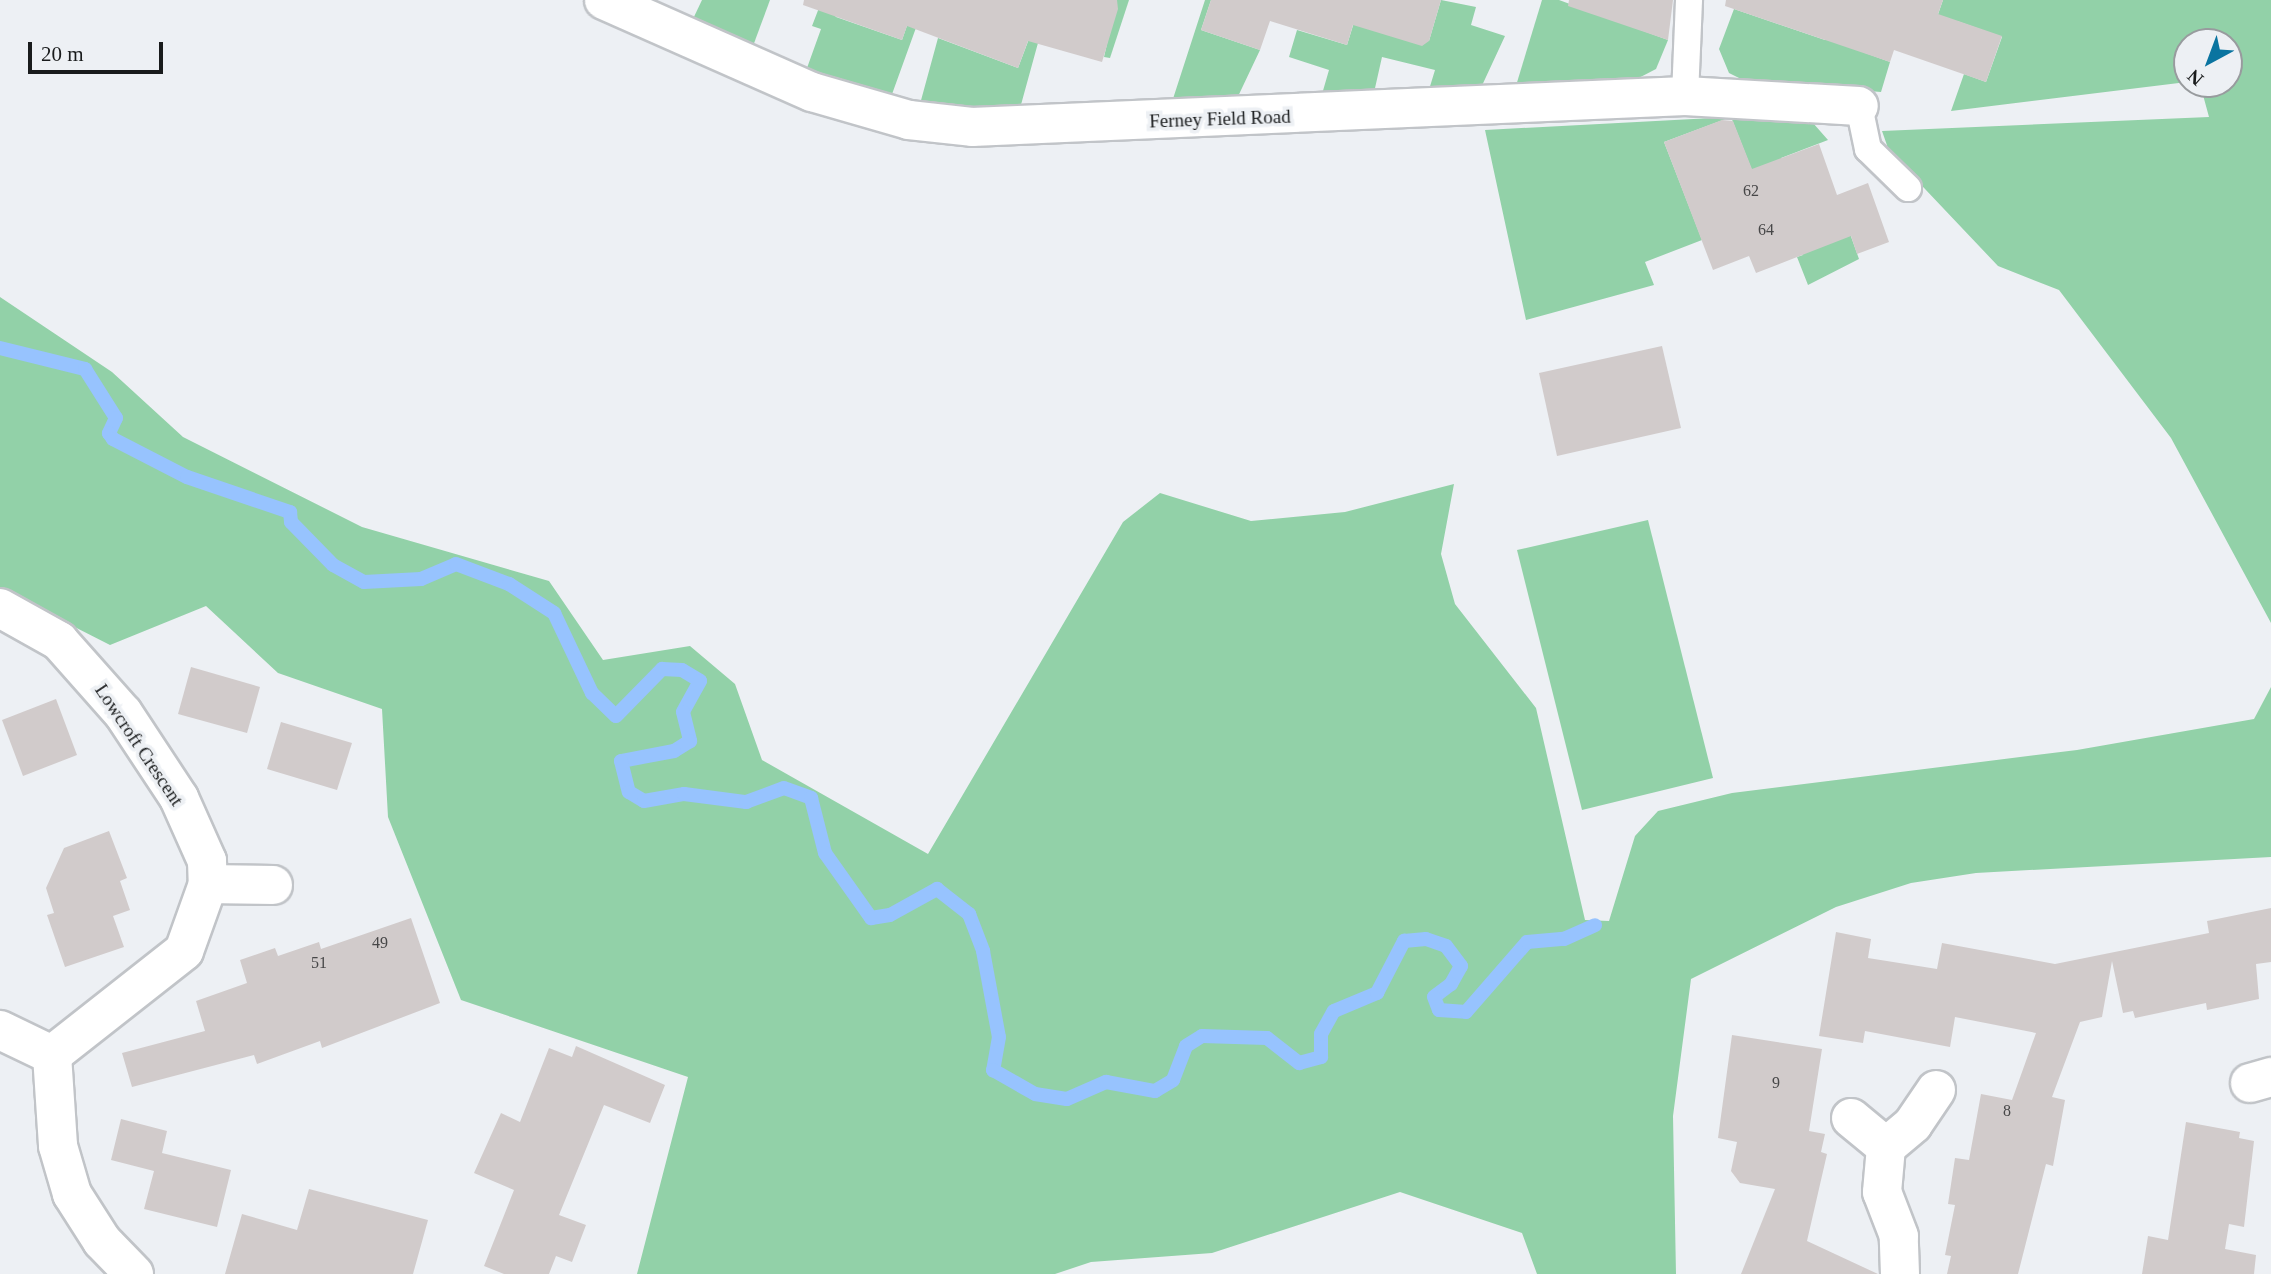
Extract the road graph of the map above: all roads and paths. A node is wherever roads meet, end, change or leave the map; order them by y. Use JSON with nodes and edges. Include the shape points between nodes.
{"nodes":[{"id":1,"x":604,"y":0,"type":"edge"},
{"id":2,"x":1689,"y":0,"type":"edge"},
{"id":3,"x":1685,"y":96,"type":"junction"},
{"id":4,"x":1859,"y":106,"type":"joint"},
{"id":5,"x":1908,"y":188,"type":"dead end"},
{"id":6,"x":0,"y":608,"type":"edge"},
{"id":7,"x":208,"y":884,"type":"junction"},
{"id":8,"x":273,"y":885,"type":"dead end"},
{"id":9,"x":0,"y":1030,"type":"edge"},
{"id":10,"x":52,"y":1055,"type":"junction"},
{"id":11,"x":1936,"y":1090,"type":"dead end"},
{"id":12,"x":1851,"y":1118,"type":"dead end"},
{"id":13,"x":1886,"y":1147,"type":"junction"},
{"id":14,"x":134,"y":1274,"type":"edge"},
{"id":15,"x":1900,"y":1274,"type":"edge"}],
"edges":[{"from":1,"to":3,"type":"street","name":"Ferney Field Road","via":[[812,92],[909,120],[972,127]]},
{"from":2,"to":3,"type":"lane"},
{"from":3,"to":4,"type":"street","name":"Ferney Field Road"},
{"from":4,"to":5,"type":"lane","via":[[1868,149]]},
{"from":6,"to":7,"type":"street","name":"Lowcroft Crescent","via":[[59,640],[122,713],[179,799],[207,861]]},
{"from":7,"to":8,"type":"street"},
{"from":7,"to":10,"type":"street","name":"Lowcroft Crescent","via":[[184,951]]},
{"from":9,"to":10,"type":"street"},
{"from":10,"to":14,"type":"street","via":[[58,1146],[72,1194],[102,1241]]},
{"from":11,"to":13,"type":"street","via":[[1913,1124]]},
{"from":12,"to":13,"type":"street"},
{"from":13,"to":15,"type":"street","via":[[1882,1192],[1899,1236]]}]}
